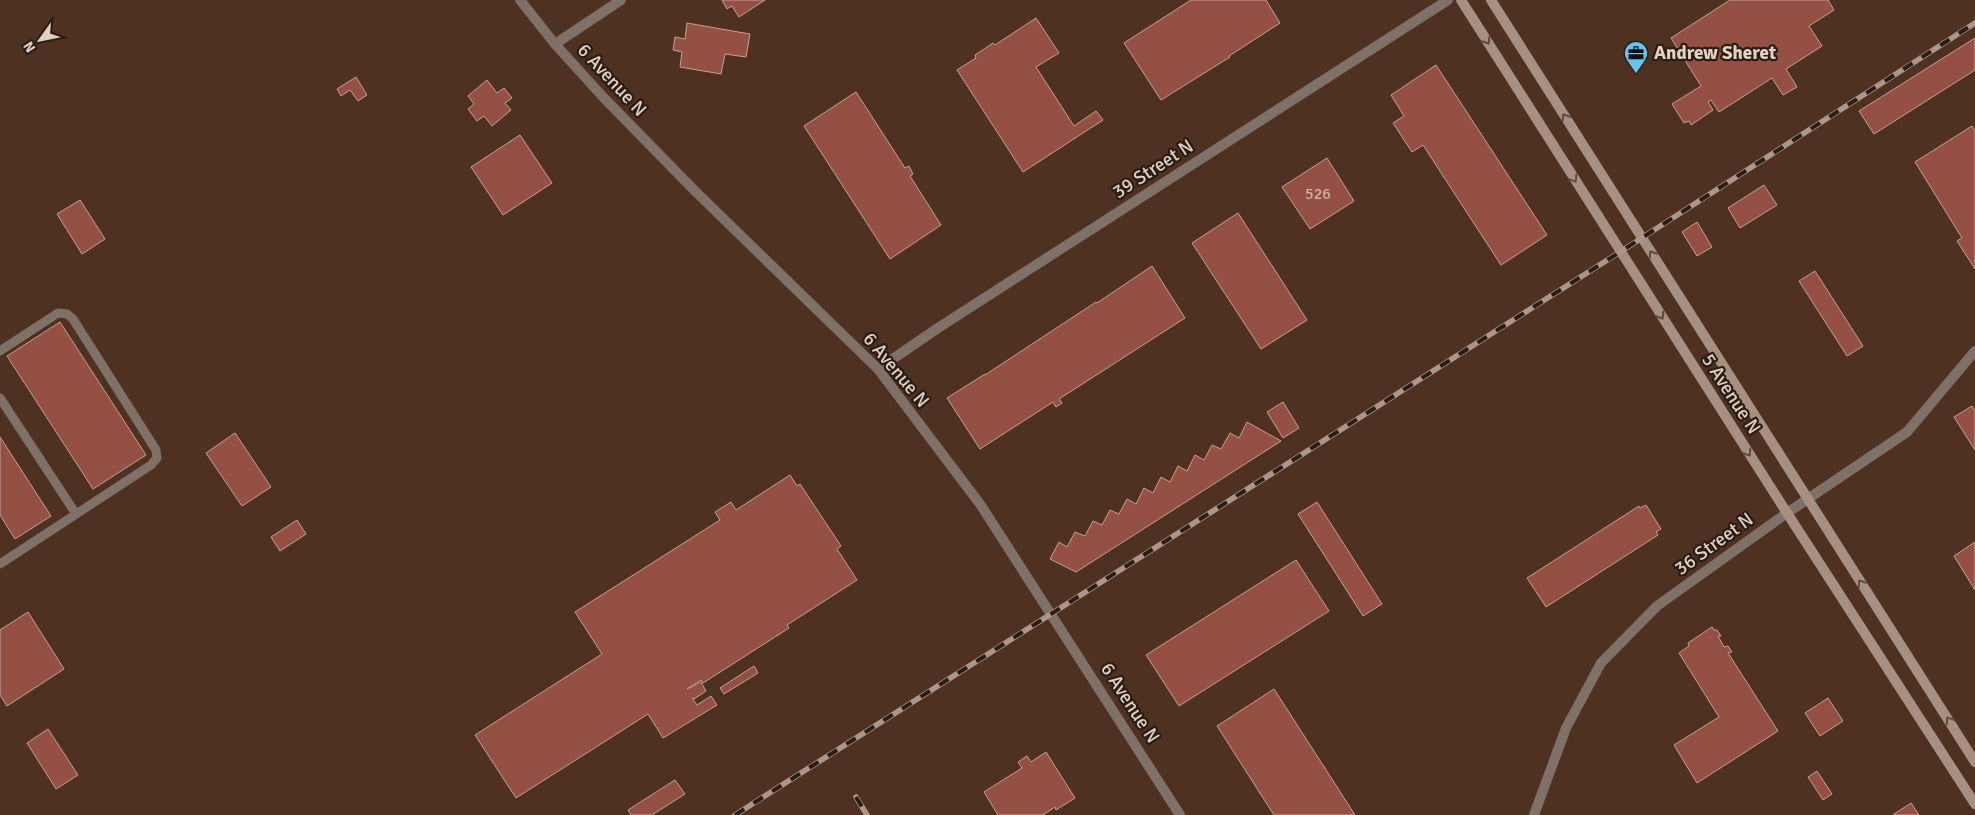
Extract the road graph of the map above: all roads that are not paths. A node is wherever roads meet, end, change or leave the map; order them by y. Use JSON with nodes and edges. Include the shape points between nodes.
{"nodes":[{"id":1,"x":520,"y":0,"type":"edge"},
{"id":2,"x":621,"y":0,"type":"edge"},
{"id":3,"x":1448,"y":0,"type":"edge"},
{"id":4,"x":1461,"y":0,"type":"edge"},
{"id":5,"x":1491,"y":0,"type":"edge"},
{"id":6,"x":555,"y":44,"type":"junction"},
{"id":7,"x":0,"y":351,"type":"edge"},
{"id":8,"x":1975,"y":351,"type":"edge"},
{"id":9,"x":878,"y":369,"type":"junction"},
{"id":10,"x":0,"y":398,"type":"edge"},
{"id":11,"x":1808,"y":500,"type":"junction"},
{"id":12,"x":1787,"y":513,"type":"junction"},
{"id":13,"x":76,"y":514,"type":"junction"},
{"id":14,"x":0,"y":564,"type":"edge"},
{"id":15,"x":1975,"y":762,"type":"edge"},
{"id":16,"x":1975,"y":804,"type":"edge"},
{"id":17,"x":1180,"y":815,"type":"edge"},
{"id":18,"x":1534,"y":815,"type":"edge"}],
"edges":[{"from":1,"to":6,"type":"street","name":"6 Avenue N"},
{"from":2,"to":6,"type":"street"},
{"from":3,"to":9,"type":"street","name":"39 Street N"},
{"from":4,"to":12,"type":"main road","name":"5 Avenue N","one_way":true},
{"from":11,"to":5,"type":"main road","name":"5 Avenue N","one_way":true},
{"from":6,"to":9,"type":"street","name":"6 Avenue N","via":[[695,191]]},
{"from":7,"to":13,"type":"lane","via":[[58,313],[67,314],[74,319],[156,450],[157,458],[151,465]]},
{"from":8,"to":11,"type":"street","name":"36 Street N","via":[[1907,432]]},
{"from":9,"to":17,"type":"street","name":"6 Avenue N","via":[[980,504]]},
{"from":10,"to":13,"type":"lane"},
{"from":11,"to":12,"type":"street","name":"36 Street N"},
{"from":15,"to":11,"type":"main road","name":"5 Avenue N","one_way":true},
{"from":12,"to":16,"type":"main road","name":"5 Avenue N"},
{"from":12,"to":18,"type":"street","name":"36 Street N","via":[[1657,606],[1601,662],[1566,728]]},
{"from":13,"to":14,"type":"lane"}]}
